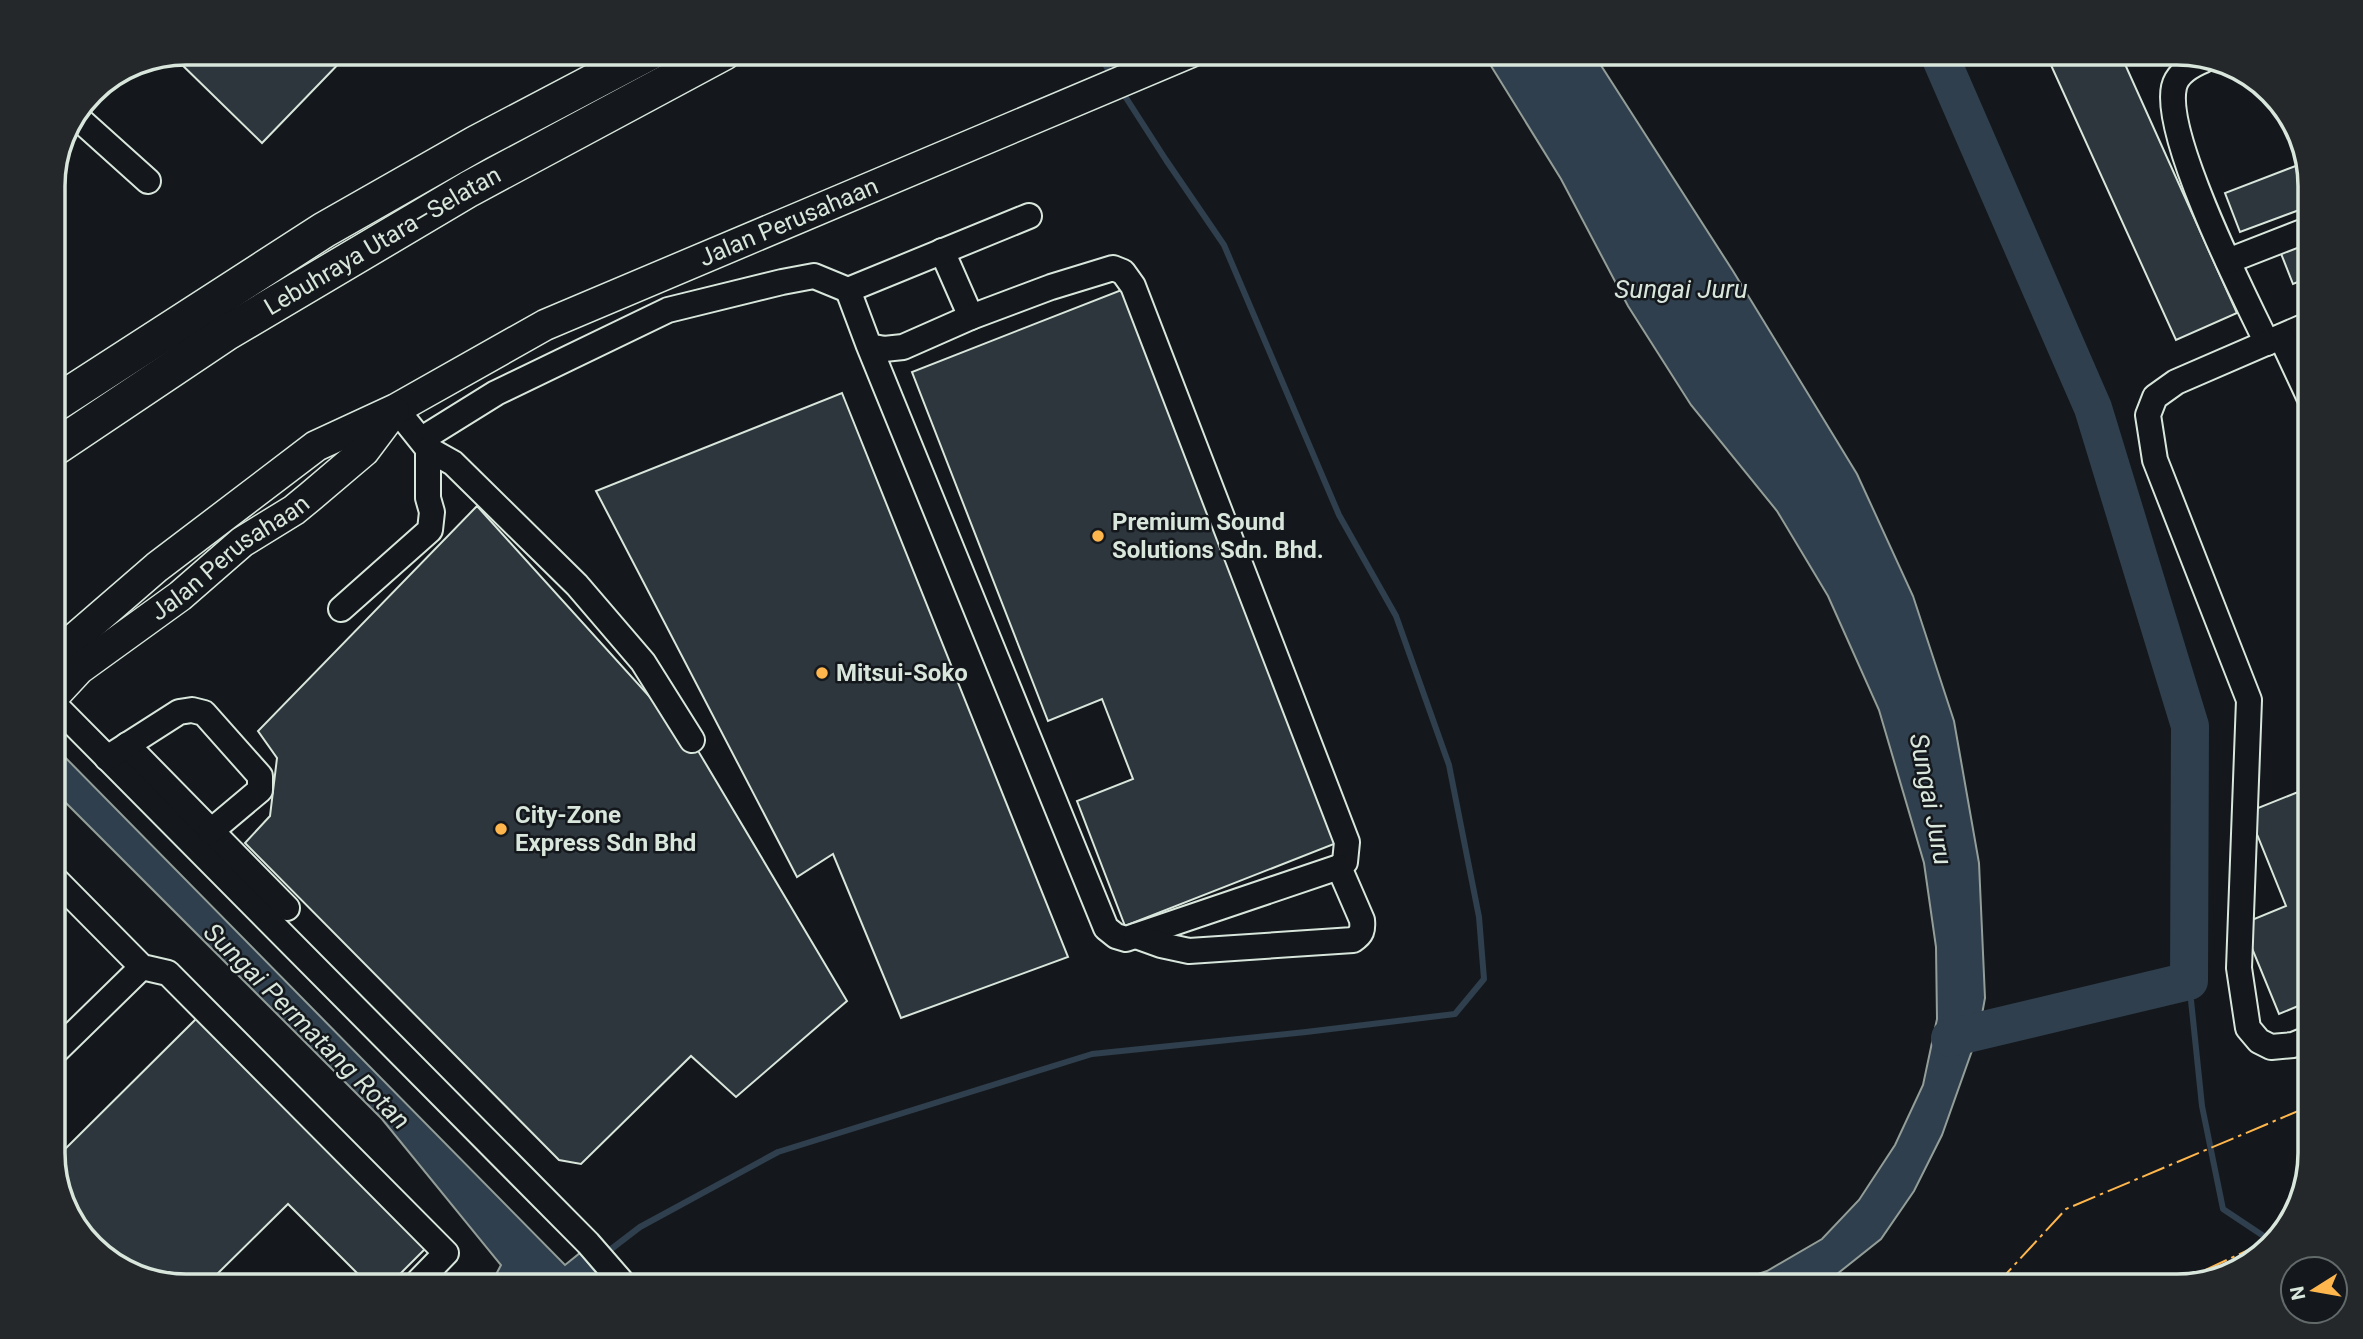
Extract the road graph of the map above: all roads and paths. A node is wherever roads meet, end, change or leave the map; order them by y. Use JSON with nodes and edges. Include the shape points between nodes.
{"nodes":[{"id":1,"x":625,"y":65,"type":"edge"},
{"id":2,"x":700,"y":65,"type":"edge"},
{"id":3,"x":1160,"y":65,"type":"edge"},
{"id":4,"x":2190,"y":66,"type":"edge"},
{"id":5,"x":83,"y":123,"type":"edge"},
{"id":6,"x":148,"y":181,"type":"dead end"},
{"id":7,"x":1029,"y":216,"type":"dead end"},
{"id":8,"x":2298,"y":234,"type":"edge"},
{"id":9,"x":942,"y":251,"type":"junction"},
{"id":10,"x":2228,"y":261,"type":"junction"},
{"id":11,"x":848,"y":290,"type":"junction"},
{"id":12,"x":971,"y":317,"type":"junction"},
{"id":13,"x":2298,"y":329,"type":"edge"},
{"id":14,"x":2274,"y":340,"type":"junction"},
{"id":15,"x":869,"y":346,"type":"junction"},
{"id":16,"x":2298,"y":379,"type":"edge"},
{"id":17,"x":65,"y":397,"type":"edge"},
{"id":18,"x":396,"y":409,"type":"junction"},
{"id":19,"x":65,"y":441,"type":"edge"},
{"id":20,"x":425,"y":444,"type":"junction"},
{"id":21,"x":341,"y":609,"type":"dead end"},
{"id":22,"x":65,"y":647,"type":"edge"},
{"id":23,"x":65,"y":684,"type":"edge"},
{"id":24,"x":65,"y":711,"type":"edge"},
{"id":25,"x":692,"y":740,"type":"dead end"},
{"id":26,"x":117,"y":751,"type":"junction"},
{"id":27,"x":210,"y":832,"type":"junction"},
{"id":28,"x":1339,"y":867,"type":"junction"},
{"id":29,"x":65,"y":889,"type":"edge"},
{"id":30,"x":287,"y":908,"type":"dead end"},
{"id":31,"x":1136,"y":936,"type":"junction"},
{"id":32,"x":142,"y":967,"type":"junction"},
{"id":33,"x":65,"y":1042,"type":"edge"},
{"id":34,"x":2298,"y":1043,"type":"edge"},
{"id":35,"x":426,"y":1274,"type":"edge"},
{"id":36,"x":613,"y":1274,"type":"edge"}],
"edges":[{"from":1,"to":17,"type":"highway","name":"Lebuhraya Utara–Selatan","via":[[324,230]]},
{"from":2,"to":19,"type":"highway","name":"Lebuhraya Utara–Selatan","via":[[458,196],[226,333]]},
{"from":3,"to":18,"type":"main road","name":"Jalan Perusahaan","via":[[545,325]]},
{"from":4,"to":10,"type":"lane","via":[[2174,85],[2174,118]]},
{"from":5,"to":6,"type":"lane"},
{"from":7,"to":9,"type":"lane"},
{"from":8,"to":10,"type":"lane"},
{"from":9,"to":11,"type":"lane"},
{"from":9,"to":12,"type":"lane"},
{"from":10,"to":14,"type":"lane"},
{"from":11,"to":15,"type":"lane"},
{"from":11,"to":20,"type":"lane","via":[[814,276],[668,310],[496,393]]},
{"from":12,"to":15,"type":"lane","via":[[902,347]]},
{"from":12,"to":28,"type":"lane","via":[[1113,268],[1124,272],[1347,842],[1348,853]]},
{"from":13,"to":14,"type":"lane"},
{"from":14,"to":16,"type":"lane"},
{"from":14,"to":34,"type":"lane","via":[[2176,382],[2155,397],[2148,415],[2155,460],[2249,700],[2239,968],[2248,1028],[2271,1046]]},
{"from":15,"to":31,"type":"lane","via":[[1106,928],[1126,939]]},
{"from":18,"to":20,"type":"lane"},
{"from":18,"to":22,"type":"main road","name":"Jalan Perusahaan","via":[[316,446],[157,567]]},
{"from":18,"to":23,"type":"main road","name":"Jalan Perusahaan","via":[[364,451],[312,496],[242,542]]},
{"from":20,"to":21,"type":"lane","via":[[430,530]]},
{"from":20,"to":25,"type":"lane","via":[[453,463],[578,585],[643,662]]},
{"from":24,"to":26,"type":"lane"},
{"from":26,"to":27,"type":"lane"},
{"from":26,"to":27,"type":"lane","via":[[180,712],[204,713],[262,783],[260,790]]},
{"from":26,"to":36,"type":"lane","via":[[589,1243]]},
{"from":27,"to":30,"type":"lane"},
{"from":28,"to":31,"type":"lane"},
{"from":28,"to":31,"type":"lane","via":[[1362,920],[1360,936],[1353,940],[1189,951]]},
{"from":29,"to":32,"type":"lane"},
{"from":32,"to":33,"type":"lane"},
{"from":32,"to":35,"type":"lane","via":[[168,974],[446,1253]]}]}
